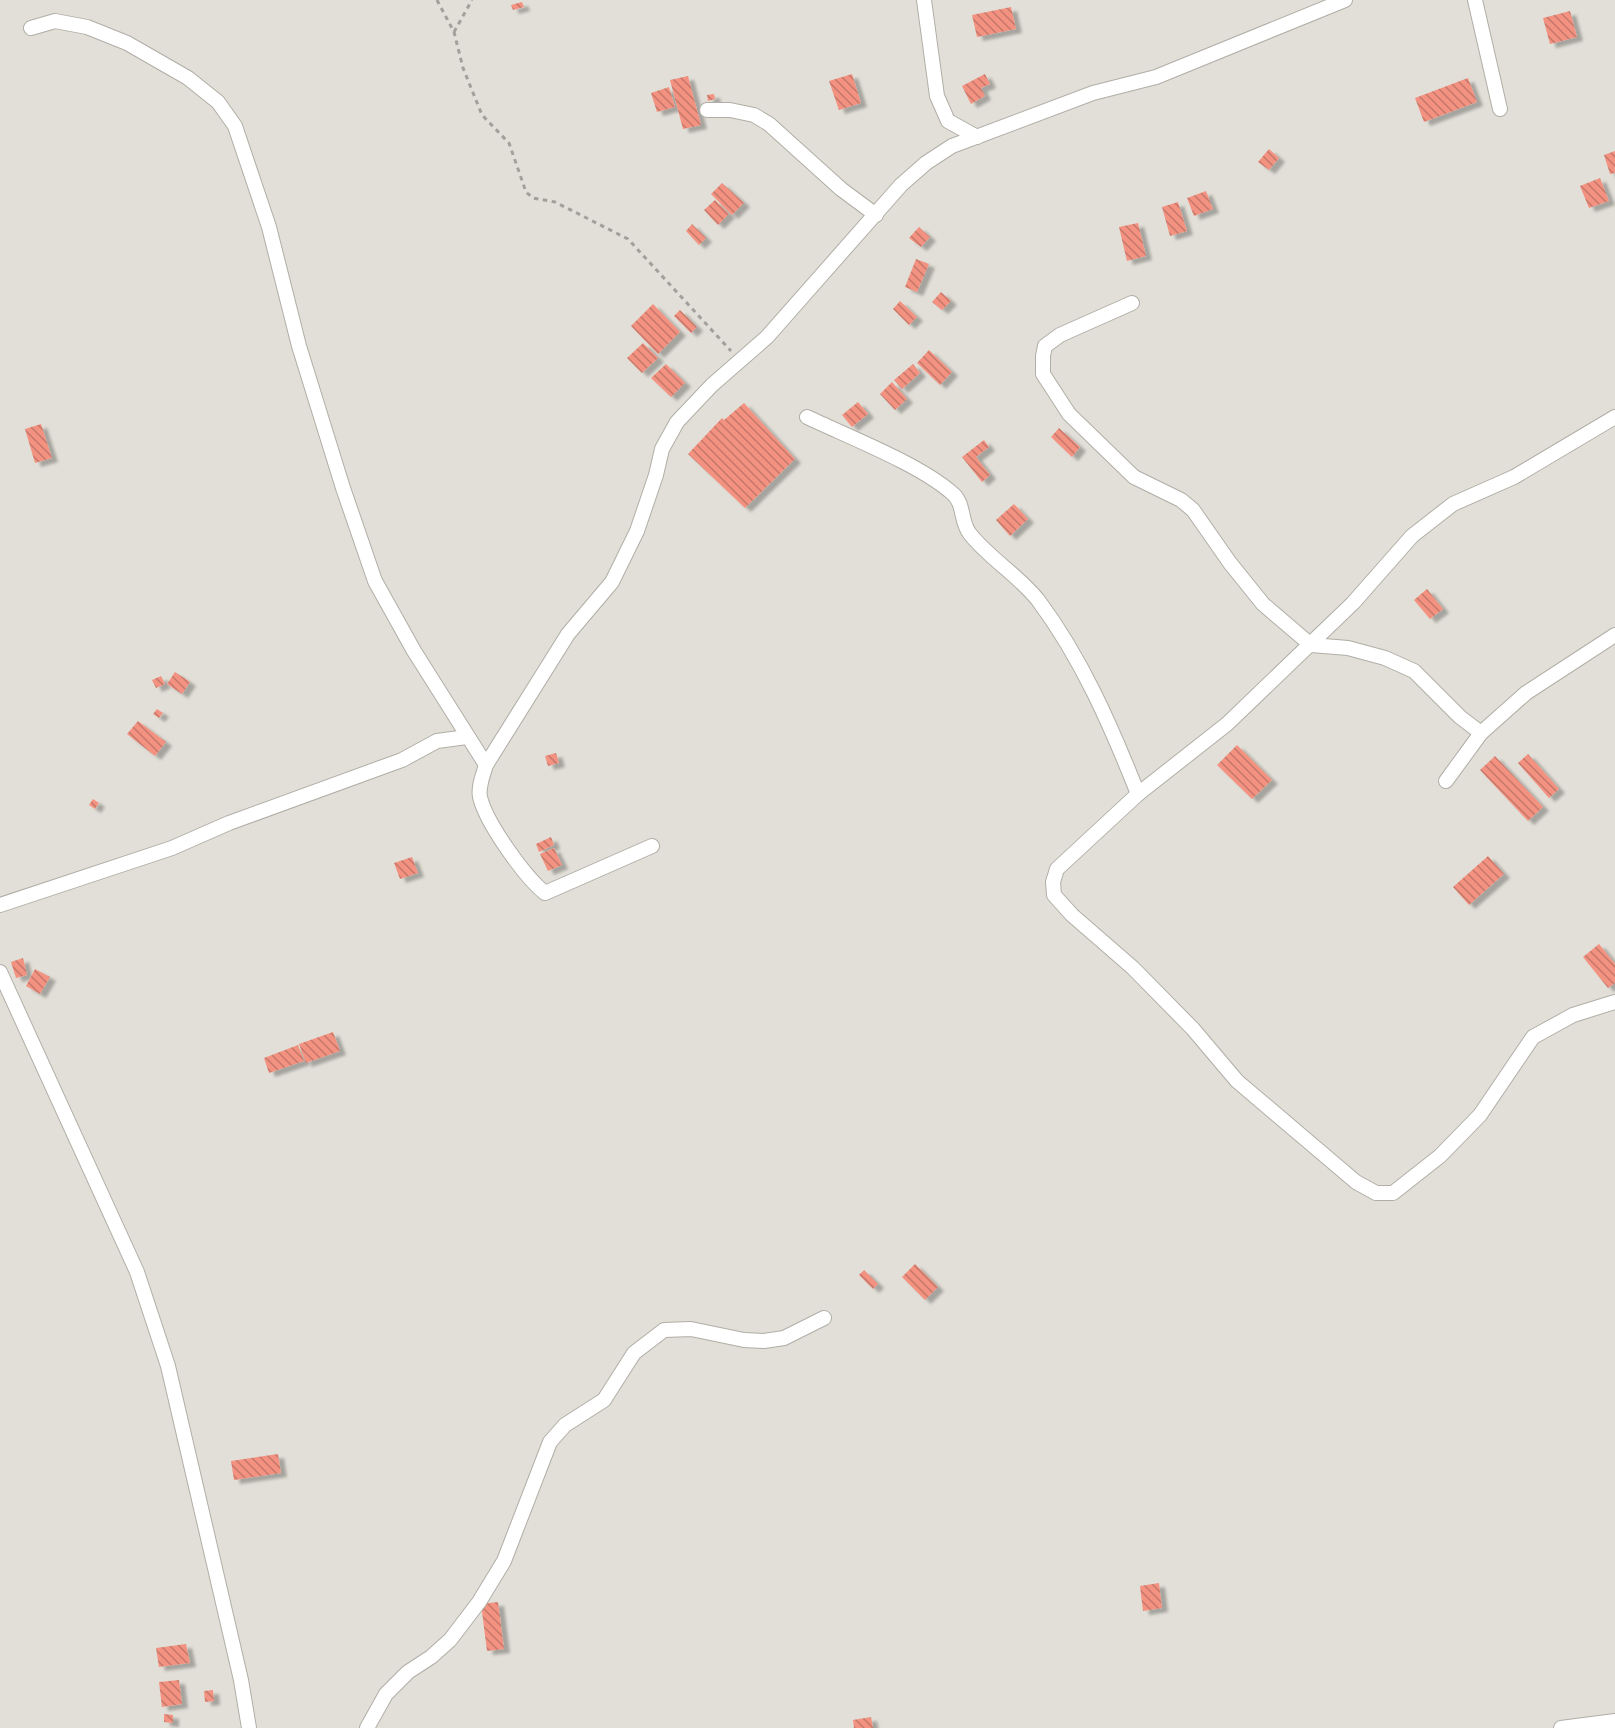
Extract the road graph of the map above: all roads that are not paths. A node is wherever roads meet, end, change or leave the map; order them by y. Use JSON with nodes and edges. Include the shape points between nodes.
{"nodes":[{"id":1,"x":924,"y":0,"type":"edge"},
{"id":2,"x":1345,"y":0,"type":"edge"},
{"id":3,"x":1475,"y":0,"type":"edge"},
{"id":4,"x":31,"y":28,"type":"dead end"},
{"id":5,"x":1500,"y":109,"type":"dead end"},
{"id":6,"x":707,"y":110,"type":"dead end"},
{"id":7,"x":977,"y":137,"type":"junction"},
{"id":8,"x":876,"y":215,"type":"junction"},
{"id":9,"x":1132,"y":303,"type":"dead end"},
{"id":10,"x":807,"y":417,"type":"dead end"},
{"id":11,"x":1615,"y":417,"type":"edge"},
{"id":12,"x":1615,"y":635,"type":"edge"},
{"id":13,"x":1311,"y":645,"type":"junction"},
{"id":14,"x":1481,"y":733,"type":"junction"},
{"id":15,"x":467,"y":737,"type":"junction"},
{"id":16,"x":486,"y":765,"type":"junction"},
{"id":17,"x":1446,"y":781,"type":"dead end"},
{"id":18,"x":1138,"y":794,"type":"junction"},
{"id":19,"x":652,"y":846,"type":"dead end"},
{"id":20,"x":0,"y":905,"type":"edge"},
{"id":21,"x":0,"y":972,"type":"edge"},
{"id":22,"x":1615,"y":1002,"type":"edge"},
{"id":23,"x":824,"y":1318,"type":"dead end"},
{"id":24,"x":1615,"y":1722,"type":"edge"},
{"id":25,"x":249,"y":1728,"type":"edge"},
{"id":26,"x":367,"y":1728,"type":"edge"},
{"id":27,"x":1561,"y":1728,"type":"edge"}],
"edges":[{"from":1,"to":7,"type":"street","via":[[937,96],[948,121]]},
{"from":2,"to":7,"type":"street","via":[[1156,77],[1093,93]]},
{"from":3,"to":5,"type":"street"},
{"from":4,"to":15,"type":"street","via":[[56,21],[87,27],[127,43],[188,78],[218,102],[234,126],[269,226],[299,346],[375,581]]},
{"from":6,"to":8,"type":"street","via":[[754,115],[769,124]]},
{"from":7,"to":8,"type":"street","via":[[952,146],[926,163]]},
{"from":8,"to":16,"type":"street","via":[[797,305],[677,422],[662,449],[637,531],[612,582],[568,634]]},
{"from":9,"to":13,"type":"street","via":[[1060,335],[1046,346],[1043,374],[1069,414],[1134,477],[1193,510],[1263,604]]},
{"from":10,"to":18,"type":"street","via":[[912,468],[954,494],[968,531],[990,558],[1013,573],[1038,600],[1093,687]]},
{"from":11,"to":13,"type":"street","via":[[1514,477],[1452,504],[1412,536]]},
{"from":12,"to":14,"type":"street","via":[[1526,693]]},
{"from":13,"to":14,"type":"street","via":[[1348,648],[1414,671]]},
{"from":13,"to":18,"type":"street","via":[[1227,724]]},
{"from":14,"to":17,"type":"street"},
{"from":15,"to":16,"type":"street"},
{"from":15,"to":20,"type":"street","via":[[437,741],[402,760],[172,848]]},
{"from":16,"to":19,"type":"street","via":[[480,797],[489,817],[507,847],[545,893]]},
{"from":18,"to":22,"type":"street","via":[[1057,869],[1054,895],[1186,1021],[1237,1081],[1356,1182],[1376,1193],[1393,1193],[1440,1156],[1480,1115],[1533,1037],[1573,1015]]},
{"from":21,"to":25,"type":"street","via":[[153,1314],[241,1680]]},
{"from":23,"to":26,"type":"street","via":[[784,1338],[764,1341],[691,1329],[664,1330],[634,1353],[604,1400],[565,1425],[550,1442],[504,1561],[479,1602],[450,1640],[386,1694]]},
{"from":24,"to":27,"type":"street"}]}
